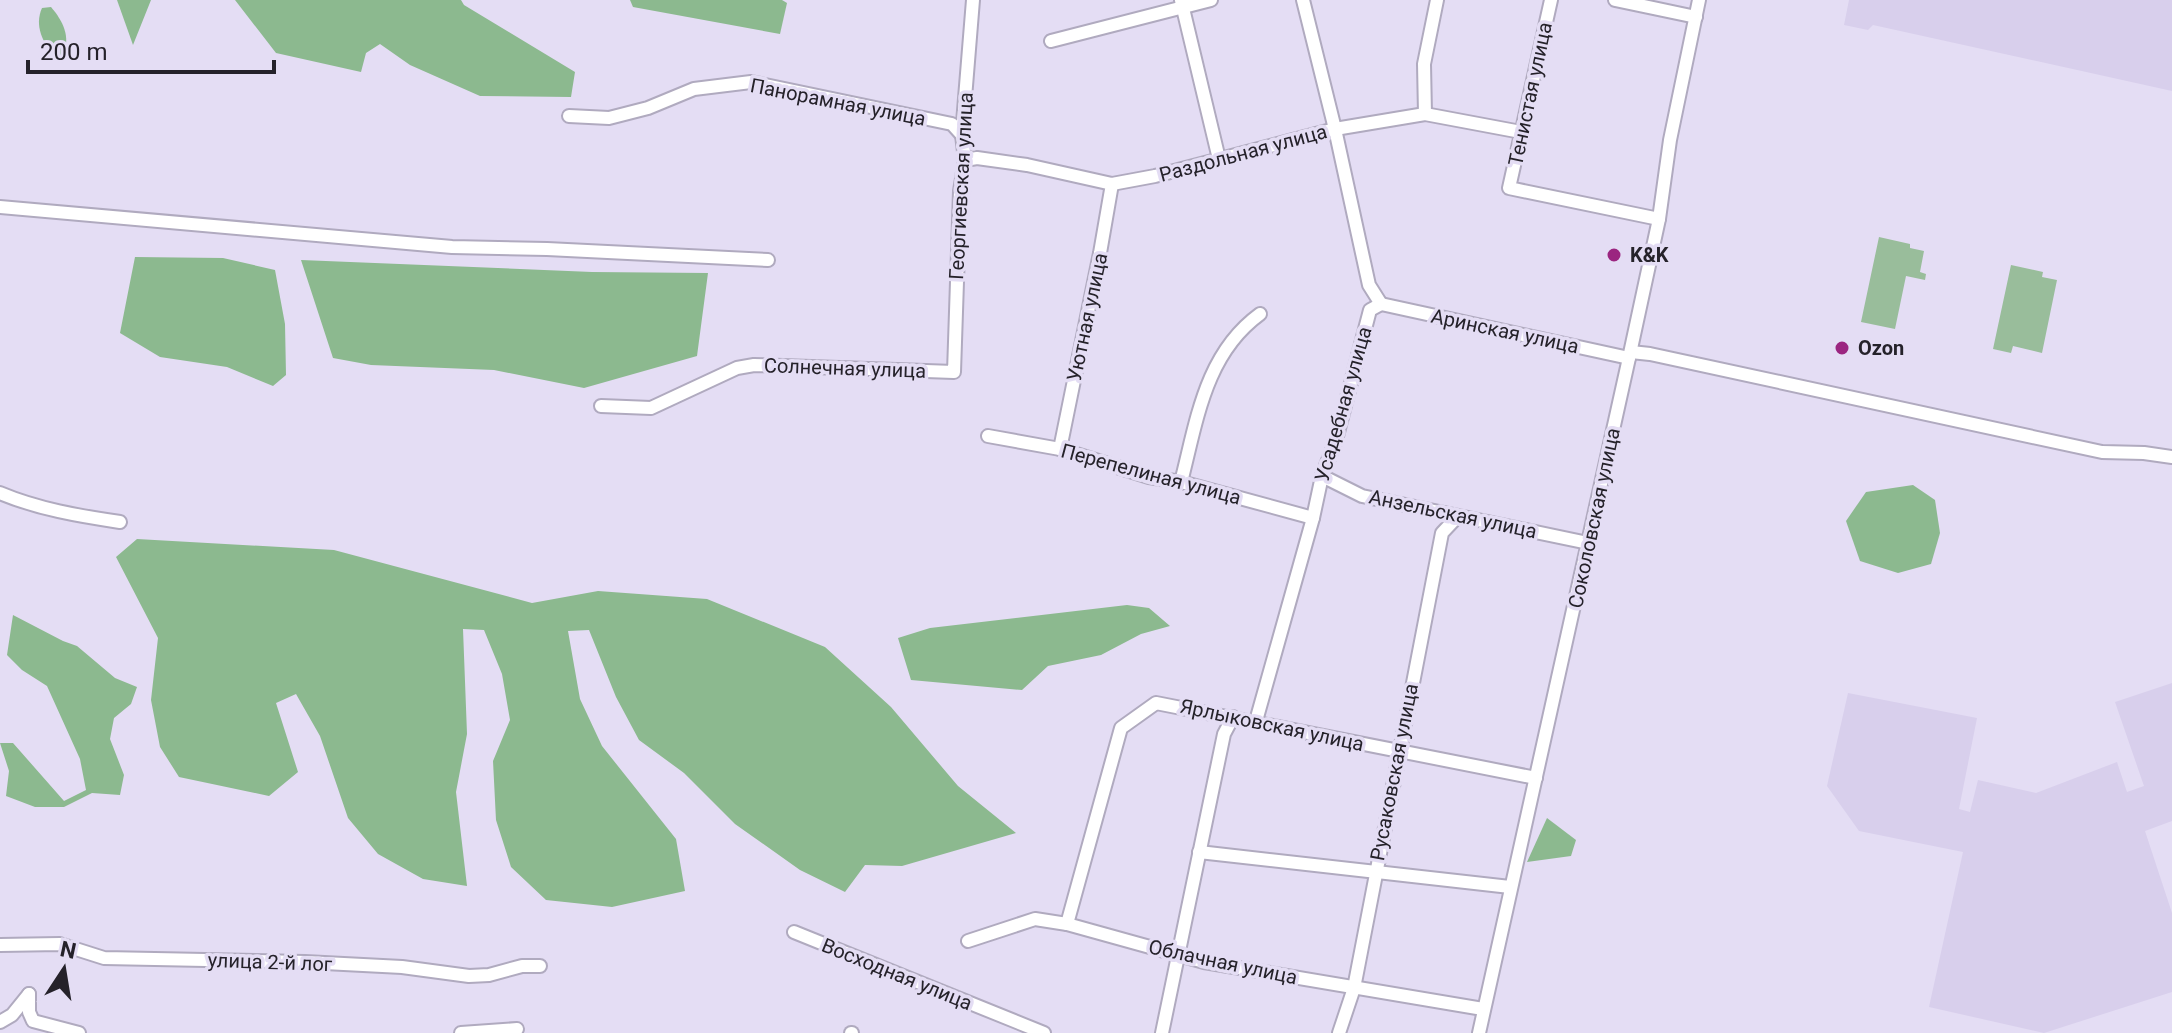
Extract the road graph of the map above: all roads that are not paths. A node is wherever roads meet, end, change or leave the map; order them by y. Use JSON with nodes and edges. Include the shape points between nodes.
{"nodes":[{"id":1,"x":973,"y":0,"type":"edge"},
{"id":2,"x":1211,"y":0,"type":"edge"},
{"id":3,"x":1303,"y":0,"type":"edge"},
{"id":4,"x":1437,"y":0,"type":"edge"},
{"id":5,"x":1551,"y":0,"type":"edge"},
{"id":6,"x":1615,"y":0,"type":"edge"},
{"id":7,"x":1699,"y":0,"type":"edge"},
{"id":8,"x":1181,"y":3,"type":"edge"},
{"id":9,"x":1696,"y":17,"type":"junction"},
{"id":10,"x":1051,"y":41,"type":"dead end"},
{"id":11,"x":1425,"y":114,"type":"junction"},
{"id":12,"x":569,"y":116,"type":"dead end"},
{"id":13,"x":1335,"y":129,"type":"junction"},
{"id":14,"x":1521,"y":132,"type":"junction"},
{"id":15,"x":962,"y":135,"type":"junction"},
{"id":16,"x":1219,"y":159,"type":"junction"},
{"id":17,"x":965,"y":160,"type":"junction"},
{"id":18,"x":1112,"y":184,"type":"junction"},
{"id":19,"x":0,"y":207,"type":"edge"},
{"id":20,"x":1659,"y":219,"type":"junction"},
{"id":21,"x":768,"y":260,"type":"dead end"},
{"id":22,"x":1381,"y":304,"type":"junction"},
{"id":23,"x":1260,"y":314,"type":"dead end"},
{"id":24,"x":1630,"y":355,"type":"junction"},
{"id":25,"x":954,"y":372,"type":"joint"},
{"id":26,"x":601,"y":406,"type":"dead end"},
{"id":27,"x":988,"y":436,"type":"dead end"},
{"id":28,"x":1060,"y":449,"type":"junction"},
{"id":29,"x":2172,"y":457,"type":"edge"},
{"id":30,"x":1322,"y":476,"type":"junction"},
{"id":31,"x":1181,"y":482,"type":"junction"},
{"id":32,"x":0,"y":493,"type":"edge"},
{"id":33,"x":1458,"y":516,"type":"junction"},
{"id":34,"x":1313,"y":518,"type":"junction"},
{"id":35,"x":120,"y":522,"type":"dead end"},
{"id":36,"x":1588,"y":543,"type":"junction"},
{"id":37,"x":1233,"y":717,"type":"junction"},
{"id":38,"x":1256,"y":721,"type":"junction"},
{"id":39,"x":1398,"y":751,"type":"junction"},
{"id":40,"x":1536,"y":778,"type":"junction"},
{"id":41,"x":1199,"y":852,"type":"junction"},
{"id":42,"x":1375,"y":872,"type":"junction"},
{"id":43,"x":1510,"y":887,"type":"junction"},
{"id":44,"x":1067,"y":924,"type":"junction"},
{"id":45,"x":794,"y":932,"type":"dead end"},
{"id":46,"x":968,"y":941,"type":"dead end"},
{"id":47,"x":0,"y":945,"type":"edge"},
{"id":48,"x":1179,"y":954,"type":"junction"},
{"id":49,"x":540,"y":966,"type":"dead end"},
{"id":50,"x":1354,"y":988,"type":"junction"},
{"id":51,"x":1483,"y":1009,"type":"junction"},
{"id":52,"x":0,"y":1022,"type":"edge"},
{"id":53,"x":517,"y":1029,"type":"dead end"},
{"id":54,"x":79,"y":1033,"type":"edge"},
{"id":55,"x":461,"y":1033,"type":"edge"},
{"id":56,"x":1044,"y":1033,"type":"edge"},
{"id":57,"x":1162,"y":1033,"type":"edge"},
{"id":58,"x":1339,"y":1033,"type":"edge"},
{"id":59,"x":1479,"y":1033,"type":"edge"}],
"edges":[{"from":1,"to":15,"type":"street","name":"Георгиевская улица"},
{"from":2,"to":8,"type":"street"},
{"from":3,"to":13,"type":"street","name":"Усадебная улица"},
{"from":4,"to":11,"type":"street","via":[[1424,64]]},
{"from":5,"to":14,"type":"street","name":"Тенистая улица"},
{"from":6,"to":9,"type":"street"},
{"from":7,"to":9,"type":"street","name":"Соколовская улица"},
{"from":8,"to":10,"type":"street"},
{"from":8,"to":16,"type":"street"},
{"from":9,"to":20,"type":"street","name":"Соколовская улица"},
{"from":11,"to":13,"type":"street","name":"Раздольная улица"},
{"from":11,"to":14,"type":"street","name":"Раздольная улица"},
{"from":12,"to":15,"type":"street","name":"Панорамная улица","via":[[609,118],[694,89],[751,82],[952,124]]},
{"from":13,"to":16,"type":"street","name":"Раздольная улица"},
{"from":13,"to":22,"type":"street","name":"Усадебная улица","via":[[1369,285]]},
{"from":14,"to":20,"type":"street","name":"Тенистая улица","via":[[1509,188]]},
{"from":15,"to":17,"type":"street","name":"Георгиевская улица"},
{"from":16,"to":18,"type":"street","name":"Раздольная улица"},
{"from":17,"to":18,"type":"street","name":"Раздольная улица","via":[[1027,165]]},
{"from":17,"to":25,"type":"street","name":"Георгиевская улица"},
{"from":18,"to":28,"type":"street","name":"Уютная улица"},
{"from":19,"to":21,"type":"street","via":[[452,247]]},
{"from":20,"to":24,"type":"street","name":"Соколовская улица"},
{"from":22,"to":24,"type":"street","name":"Аринская улица"},
{"from":22,"to":30,"type":"street","name":"Усадебная улица","via":[[1370,310]]},
{"from":23,"to":31,"type":"street","via":[[1232,337],[1209,377]]},
{"from":24,"to":29,"type":"street","name":"Аринская улица","via":[[1665,357],[2102,452]]},
{"from":24,"to":36,"type":"street","name":"Соколовская улица"},
{"from":25,"to":26,"type":"street","name":"Солнечная улица","via":[[754,365],[651,408]]},
{"from":27,"to":28,"type":"street","name":"Перепелиная улица"},
{"from":28,"to":31,"type":"street","name":"Перепелиная улица"},
{"from":30,"to":33,"type":"street","name":"Анзельская улица","via":[[1362,496]]},
{"from":30,"to":34,"type":"street","name":"Усадебная улица"},
{"from":31,"to":34,"type":"street","name":"Перепелиная улица"},
{"from":32,"to":35,"type":"street","via":[[25,504]]},
{"from":33,"to":36,"type":"street","name":"Анзельская улица"},
{"from":33,"to":39,"type":"street","name":"Русаковская улица","via":[[1442,533]]},
{"from":34,"to":38,"type":"street","name":"Усадебная улица"},
{"from":36,"to":40,"type":"street","name":"Соколовская улица"},
{"from":37,"to":38,"type":"street","name":"Ярлыковская улица"},
{"from":37,"to":41,"type":"street","via":[[1224,734]]},
{"from":37,"to":44,"type":"street","name":"Ярлыковская улица","via":[[1156,703],[1121,728]]},
{"from":38,"to":39,"type":"street","name":"Ярлыковская улица"},
{"from":39,"to":40,"type":"street","name":"Ярлыковская улица"},
{"from":39,"to":42,"type":"street","name":"Русаковская улица"},
{"from":40,"to":43,"type":"street","name":"Соколовская улица"},
{"from":41,"to":42,"type":"street"},
{"from":41,"to":48,"type":"street"},
{"from":42,"to":43,"type":"street"},
{"from":42,"to":50,"type":"street","name":"Русаковская улица"},
{"from":43,"to":51,"type":"street","name":"Соколовская улица"},
{"from":44,"to":46,"type":"street","name":"Облачная улица","via":[[1035,919]]},
{"from":44,"to":48,"type":"street","name":"Облачная улица"},
{"from":45,"to":56,"type":"street","name":"Восходная улица"},
{"from":47,"to":49,"type":"street","name":"улица 2-й лог","via":[[60,944],[104,958],[305,962],[469,976]]},
{"from":48,"to":50,"type":"street","name":"Облачная улица"},
{"from":48,"to":57,"type":"street"},
{"from":50,"to":51,"type":"street","name":"Облачная улица"},
{"from":50,"to":58,"type":"street","name":"Русаковская улица"},
{"from":51,"to":59,"type":"street","name":"Соколовская улица"},
{"from":52,"to":54,"type":"street","via":[[29,994],[33,1021]]},
{"from":53,"to":55,"type":"street"}]}
